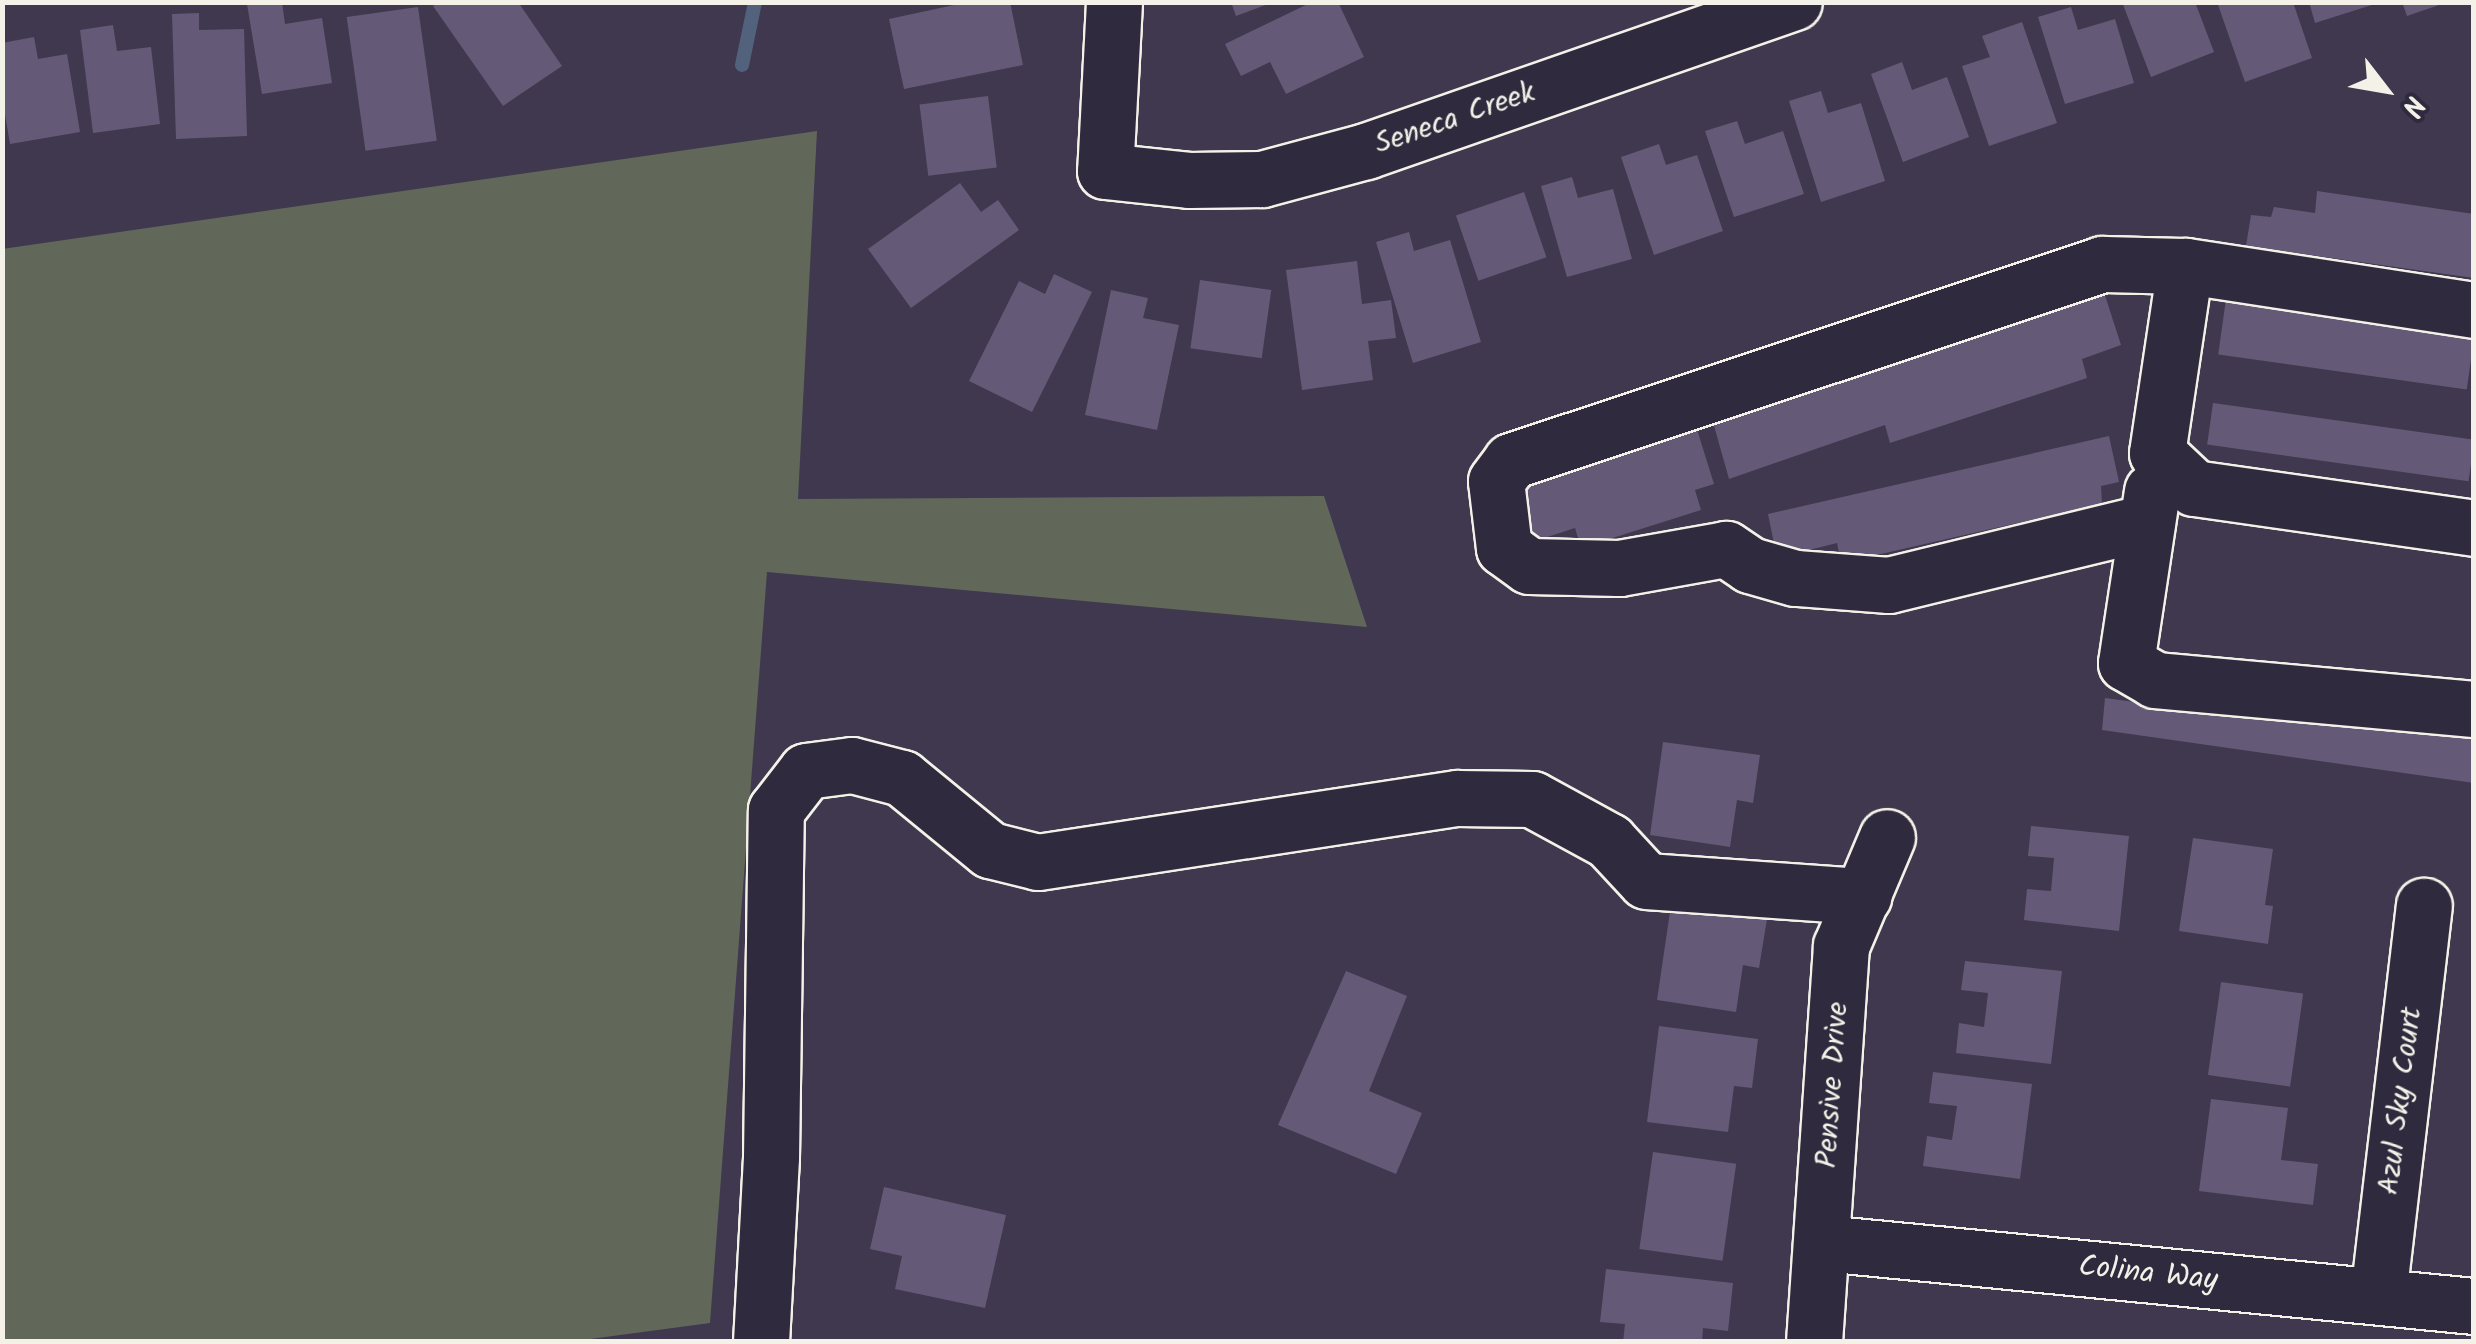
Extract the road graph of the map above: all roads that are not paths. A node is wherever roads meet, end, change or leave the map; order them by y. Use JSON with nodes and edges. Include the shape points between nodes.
{"nodes":[{"id":1,"x":1114,"y":2,"type":"edge"},
{"id":2,"x":1794,"y":2,"type":"edge"},
{"id":3,"x":1729,"y":13,"type":"edge"},
{"id":4,"x":2185,"y":266,"type":"junction"},
{"id":5,"x":2474,"y":310,"type":"edge"},
{"id":6,"x":2157,"y":453,"type":"junction"},
{"id":7,"x":2147,"y":522,"type":"junction"},
{"id":8,"x":2474,"y":528,"type":"edge"},
{"id":9,"x":2474,"y":709,"type":"edge"},
{"id":10,"x":1887,"y":837,"type":"dead end"},
{"id":11,"x":1863,"y":896,"type":"junction"},
{"id":12,"x":2424,"y":906,"type":"dead end"},
{"id":13,"x":1823,"y":1243,"type":"junction"},
{"id":14,"x":2378,"y":1296,"type":"junction"},
{"id":15,"x":2474,"y":1306,"type":"edge"},
{"id":16,"x":761,"y":1342,"type":"edge"},
{"id":17,"x":1814,"y":1342,"type":"edge"}],
"edges":[{"from":1,"to":3,"type":"street","name":"Seneca Creek","via":[[1105,171],[1189,180],[1262,179],[1366,151]]},
{"from":2,"to":3,"type":"street","name":"Seneca Creek"},
{"from":4,"to":5,"type":"street"},
{"from":4,"to":6,"type":"street"},
{"from":4,"to":7,"type":"street","via":[[2102,264],[1511,461],[1496,481],[1504,548],[1529,566],[1619,568],[1726,550],[1794,578],[1889,585]]},
{"from":6,"to":7,"type":"street"},
{"from":6,"to":8,"type":"street","via":[[2194,488]]},
{"from":7,"to":9,"type":"street","via":[[2126,663],[2155,680]]},
{"from":10,"to":11,"type":"street","name":"Pensive Drive"},
{"from":11,"to":13,"type":"street","name":"Pensive Drive","via":[[1841,946]]},
{"from":11,"to":16,"type":"street","via":[[1646,881],[1609,840],[1532,800],[1457,798],[1038,862],[990,850],[902,778],[852,766],[806,771],[776,810]]},
{"from":12,"to":14,"type":"street","name":"Azul Sky Court"},
{"from":13,"to":14,"type":"street","name":"Colina Way"},
{"from":13,"to":17,"type":"street","name":"Pensive Drive"},
{"from":14,"to":15,"type":"street","name":"Colina Way"}]}
